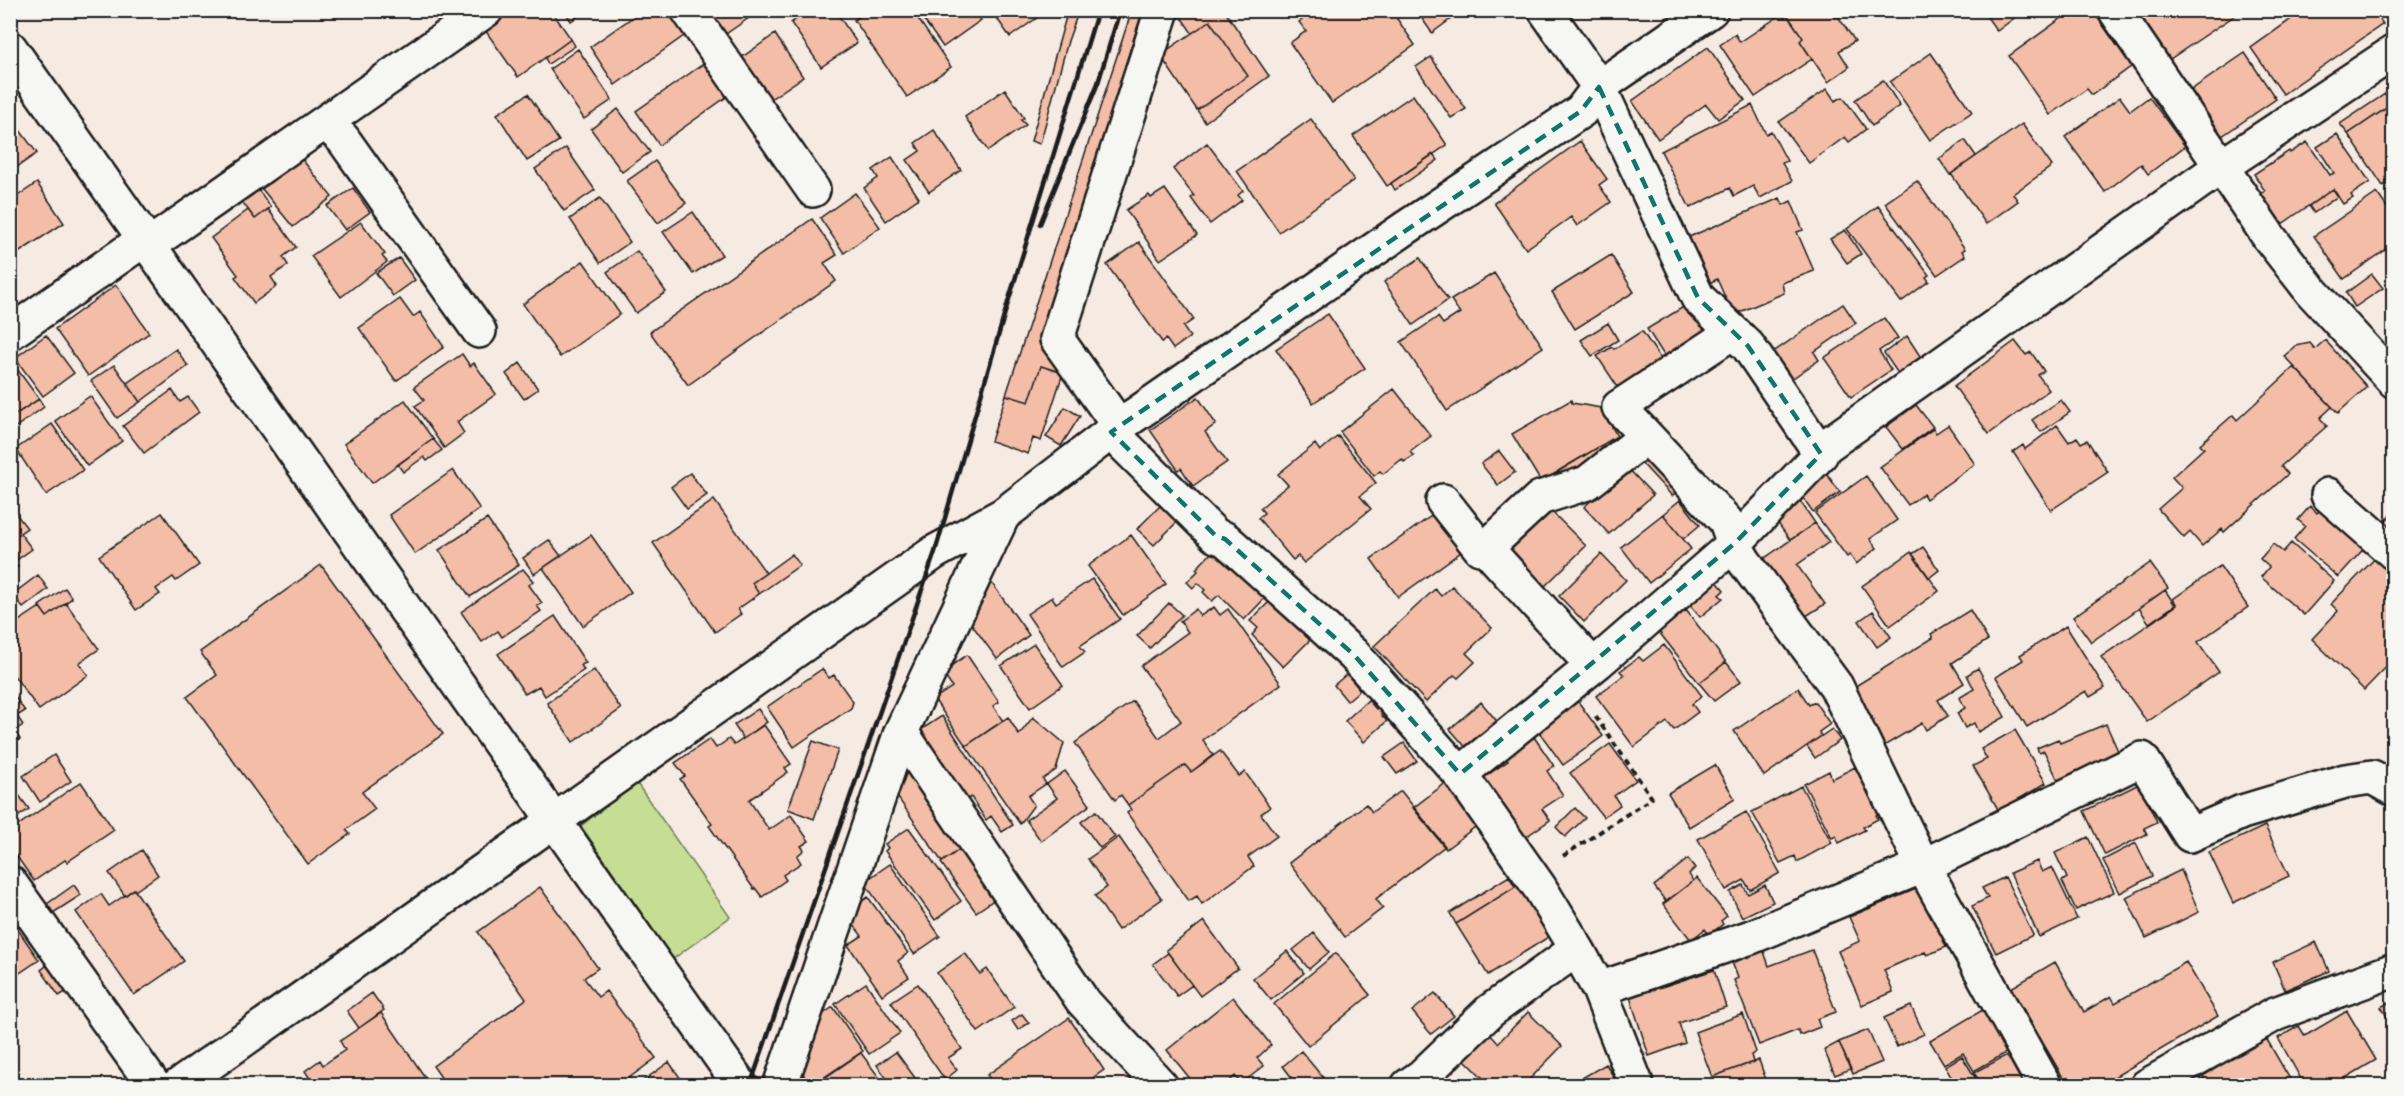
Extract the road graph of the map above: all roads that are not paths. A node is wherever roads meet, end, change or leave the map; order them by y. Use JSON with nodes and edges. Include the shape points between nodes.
{"nodes":[{"id":1,"x":486,"y":10,"type":"edge"},
{"id":2,"x":688,"y":10,"type":"edge"},
{"id":3,"x":1162,"y":10,"type":"edge"},
{"id":4,"x":1545,"y":10,"type":"edge"},
{"id":5,"x":1711,"y":10,"type":"edge"},
{"id":6,"x":2115,"y":10,"type":"edge"},
{"id":7,"x":10,"y":48,"type":"edge"},
{"id":8,"x":2394,"y":52,"type":"edge"},
{"id":9,"x":1599,"y":87,"type":"junction"},
{"id":10,"x":326,"y":123,"type":"junction"},
{"id":11,"x":2222,"y":166,"type":"junction"},
{"id":12,"x":813,"y":190,"type":"dead end"},
{"id":13,"x":147,"y":242,"type":"junction"},
{"id":14,"x":479,"y":331,"type":"dead end"},
{"id":15,"x":1733,"y":332,"type":"junction"},
{"id":16,"x":10,"y":333,"type":"edge"},
{"id":17,"x":2394,"y":381,"type":"edge"},
{"id":18,"x":1115,"y":429,"type":"junction"},
{"id":19,"x":1646,"y":437,"type":"junction"},
{"id":20,"x":1821,"y":454,"type":"junction"},
{"id":21,"x":2328,"y":495,"type":"dead end"},
{"id":22,"x":1443,"y":501,"type":"dead end"},
{"id":23,"x":1003,"y":515,"type":"junction"},
{"id":24,"x":1734,"y":544,"type":"junction"},
{"id":25,"x":1486,"y":548,"type":"junction"},
{"id":26,"x":2394,"y":552,"type":"edge"},
{"id":27,"x":1583,"y":674,"type":"junction"},
{"id":28,"x":901,"y":732,"type":"junction"},
{"id":29,"x":1460,"y":774,"type":"junction"},
{"id":30,"x":2394,"y":789,"type":"edge"},
{"id":31,"x":552,"y":820,"type":"junction"},
{"id":32,"x":1923,"y":866,"type":"junction"},
{"id":33,"x":10,"y":883,"type":"edge"},
{"id":34,"x":1577,"y":949,"type":"junction"},
{"id":35,"x":2394,"y":970,"type":"edge"},
{"id":36,"x":1599,"y":989,"type":"junction"},
{"id":37,"x":715,"y":1071,"type":"edge"},
{"id":38,"x":154,"y":1086,"type":"edge"},
{"id":39,"x":178,"y":1086,"type":"edge"},
{"id":40,"x":741,"y":1086,"type":"edge"},
{"id":41,"x":780,"y":1086,"type":"edge"},
{"id":42,"x":1161,"y":1086,"type":"edge"},
{"id":43,"x":1408,"y":1086,"type":"edge"},
{"id":44,"x":1637,"y":1086,"type":"edge"},
{"id":45,"x":2045,"y":1086,"type":"edge"},
{"id":46,"x":2147,"y":1086,"type":"edge"}],
"edges":[{"from":1,"to":10,"type":"street"},
{"from":2,"to":12,"type":"street"},
{"from":3,"to":18,"type":"street","via":[[1057,339]]},
{"from":4,"to":9,"type":"street"},
{"from":5,"to":9,"type":"street"},
{"from":6,"to":11,"type":"street"},
{"from":7,"to":13,"type":"street"},
{"from":8,"to":11,"type":"street"},
{"from":9,"to":15,"type":"street","via":[[1698,298]]},
{"from":9,"to":18,"type":"street","via":[[1581,111]]},
{"from":10,"to":13,"type":"street"},
{"from":10,"to":14,"type":"street","via":[[344,139]]},
{"from":11,"to":17,"type":"street","via":[[2269,237],[2312,292]]},
{"from":11,"to":20,"type":"street","via":[[1823,448]]},
{"from":13,"to":16,"type":"street"},
{"from":13,"to":31,"type":"street"},
{"from":15,"to":19,"type":"street","via":[[1619,407]]},
{"from":15,"to":20,"type":"street","via":[[1748,346]]},
{"from":18,"to":23,"type":"street"},
{"from":18,"to":29,"type":"street","via":[[1216,537],[1225,539],[1354,655]]},
{"from":19,"to":24,"type":"street","via":[[1726,521]]},
{"from":19,"to":25,"type":"street","via":[[1587,483],[1540,498]]},
{"from":20,"to":24,"type":"street"},
{"from":21,"to":26,"type":"street"},
{"from":22,"to":25,"type":"street","via":[[1480,548]]},
{"from":23,"to":28,"type":"street"},
{"from":23,"to":31,"type":"street","via":[[935,552]]},
{"from":24,"to":27,"type":"street"},
{"from":24,"to":32,"type":"street","via":[[1836,686]]},
{"from":25,"to":27,"type":"street"},
{"from":27,"to":29,"type":"street"},
{"from":28,"to":41,"type":"street"},
{"from":28,"to":42,"type":"street","via":[[1082,1000]]},
{"from":29,"to":34,"type":"street"},
{"from":30,"to":32,"type":"street","via":[[2372,777],[2345,781],[2242,812],[2190,835],[2142,759]]},
{"from":31,"to":37,"type":"street"},
{"from":31,"to":39,"type":"street"},
{"from":32,"to":36,"type":"street","via":[[1751,938]]},
{"from":32,"to":45,"type":"street"},
{"from":33,"to":38,"type":"street"},
{"from":34,"to":36,"type":"street"},
{"from":34,"to":43,"type":"street","via":[[1490,1011]]},
{"from":35,"to":46,"type":"street","via":[[2275,1014]]},
{"from":36,"to":44,"type":"street"},
{"from":37,"to":40,"type":"street"}]}
